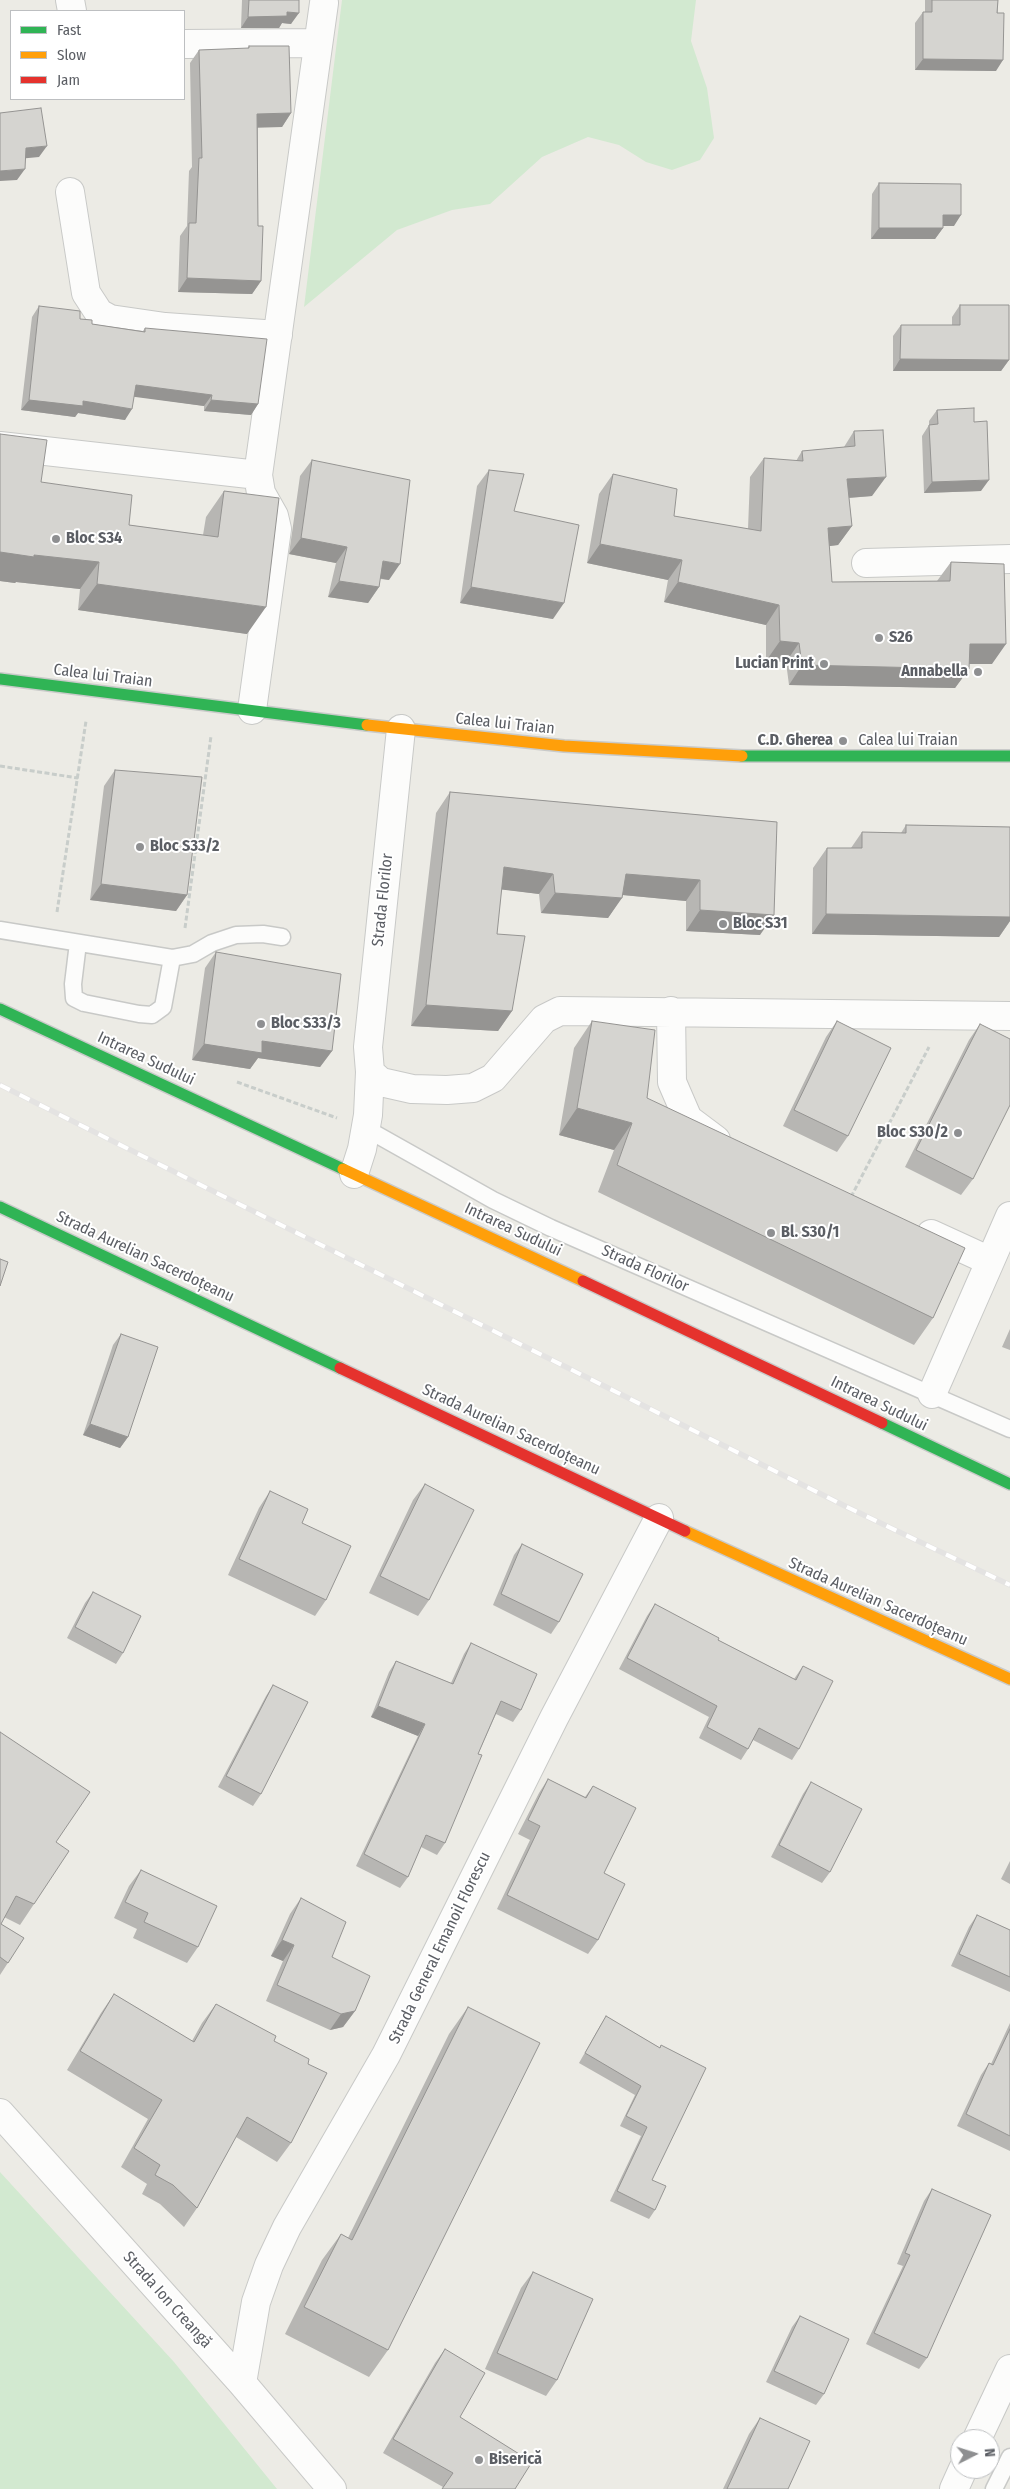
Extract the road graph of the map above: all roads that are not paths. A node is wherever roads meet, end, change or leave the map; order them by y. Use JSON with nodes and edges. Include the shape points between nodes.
{"nodes":[{"id":1,"x":324,"y":3,"type":"dead end"},
{"id":2,"x":185,"y":44,"type":"edge"},
{"id":3,"x":318,"y":44,"type":"junction"},
{"id":4,"x":70,"y":192,"type":"dead end"},
{"id":5,"x":278,"y":334,"type":"junction"},
{"id":6,"x":0,"y":446,"type":"edge"},
{"id":7,"x":258,"y":475,"type":"junction"},
{"id":8,"x":1010,"y":559,"type":"edge"},
{"id":9,"x":866,"y":564,"type":"dead end"},
{"id":10,"x":0,"y":679,"type":"edge"},
{"id":11,"x":252,"y":710,"type":"junction"},
{"id":12,"x":401,"y":728,"type":"junction"},
{"id":13,"x":1010,"y":756,"type":"edge"},
{"id":14,"x":0,"y":930,"type":"edge"},
{"id":15,"x":282,"y":937,"type":"dead end"},
{"id":16,"x":78,"y":943,"type":"junction"},
{"id":17,"x":177,"y":957,"type":"junction"},
{"id":18,"x":0,"y":1010,"type":"edge"},
{"id":19,"x":671,"y":1011,"type":"junction"},
{"id":20,"x":1010,"y":1016,"type":"edge"},
{"id":21,"x":370,"y":1072,"type":"junction"},
{"id":22,"x":365,"y":1128,"type":"junction"},
{"id":23,"x":735,"y":1149,"type":"edge"},
{"id":24,"x":354,"y":1174,"type":"junction"},
{"id":25,"x":0,"y":1207,"type":"edge"},
{"id":26,"x":1010,"y":1216,"type":"edge"},
{"id":27,"x":912,"y":1226,"type":"edge"},
{"id":28,"x":990,"y":1261,"type":"junction"},
{"id":29,"x":932,"y":1394,"type":"junction"},
{"id":30,"x":1010,"y":1430,"type":"edge"},
{"id":31,"x":1010,"y":1484,"type":"edge"},
{"id":32,"x":660,"y":1518,"type":"junction"},
{"id":33,"x":1010,"y":1679,"type":"edge"},
{"id":34,"x":0,"y":2113,"type":"edge"},
{"id":35,"x":1010,"y":2369,"type":"edge"},
{"id":36,"x":242,"y":2383,"type":"junction"},
{"id":37,"x":982,"y":2429,"type":"edge"},
{"id":38,"x":1010,"y":2457,"type":"edge"},
{"id":39,"x":332,"y":2489,"type":"edge"},
{"id":40,"x":994,"y":2489,"type":"edge"}],
"edges":[{"from":1,"to":3,"type":"street"},
{"from":2,"to":3,"type":"street"},
{"from":3,"to":5,"type":"street"},
{"from":4,"to":5,"type":"street","via":[[86,293],[99,312],[110,319],[165,327]]},
{"from":5,"to":7,"type":"street"},
{"from":6,"to":7,"type":"street"},
{"from":7,"to":11,"type":"street","via":[[261,493],[274,516],[277,529]]},
{"from":8,"to":9,"type":"street"},
{"from":10,"to":11,"type":"street","name":"Calea lui Traian"},
{"from":11,"to":12,"type":"street","name":"Calea lui Traian"},
{"from":12,"to":13,"type":"street","name":"Calea lui Traian","via":[[672,754],[840,758]]},
{"from":12,"to":21,"type":"street","name":"Strada Florilor","via":[[368,1047]]},
{"from":14,"to":16,"type":"lane"},
{"from":15,"to":17,"type":"lane","via":[[264,934],[236,936],[212,943],[193,954]]},
{"from":16,"to":17,"type":"lane"},
{"from":16,"to":17,"type":"lane","via":[[72,984],[74,998],[138,1014],[152,1015],[164,1007]]},
{"from":18,"to":24,"type":"street","name":"Intrarea Sudului"},
{"from":19,"to":20,"type":"street"},
{"from":19,"to":21,"type":"street","via":[[560,1011],[544,1019],[493,1078],[473,1088],[412,1088],[381,1082]]},
{"from":19,"to":23,"type":"street","via":[[672,1082],[688,1119],[718,1142]]},
{"from":21,"to":22,"type":"street","name":"Strada Florilor"},
{"from":22,"to":24,"type":"street","name":"Strada Florilor"},
{"from":22,"to":29,"type":"lane","name":"Strada Florilor","via":[[493,1200],[551,1228]]},
{"from":24,"to":31,"type":"street","name":"Intrarea Sudului"},
{"from":25,"to":32,"type":"street","name":"Strada Aurelian Sacerdoțeanu"},
{"from":26,"to":28,"type":"street"},
{"from":27,"to":28,"type":"street"},
{"from":28,"to":29,"type":"street"},
{"from":29,"to":30,"type":"lane","name":"Strada Florilor"},
{"from":32,"to":33,"type":"street","name":"Strada Aurelian Sacerdoțeanu"},
{"from":32,"to":36,"type":"street","name":"Strada General Emanoil Florescu","via":[[554,1718],[386,2055],[287,2227],[256,2302]]},
{"from":34,"to":36,"type":"street","name":"Strada Ion Creangă"},
{"from":35,"to":37,"type":"street"},
{"from":36,"to":39,"type":"street","name":"Strada Ion Creangă"},
{"from":38,"to":40,"type":"lane"}]}
